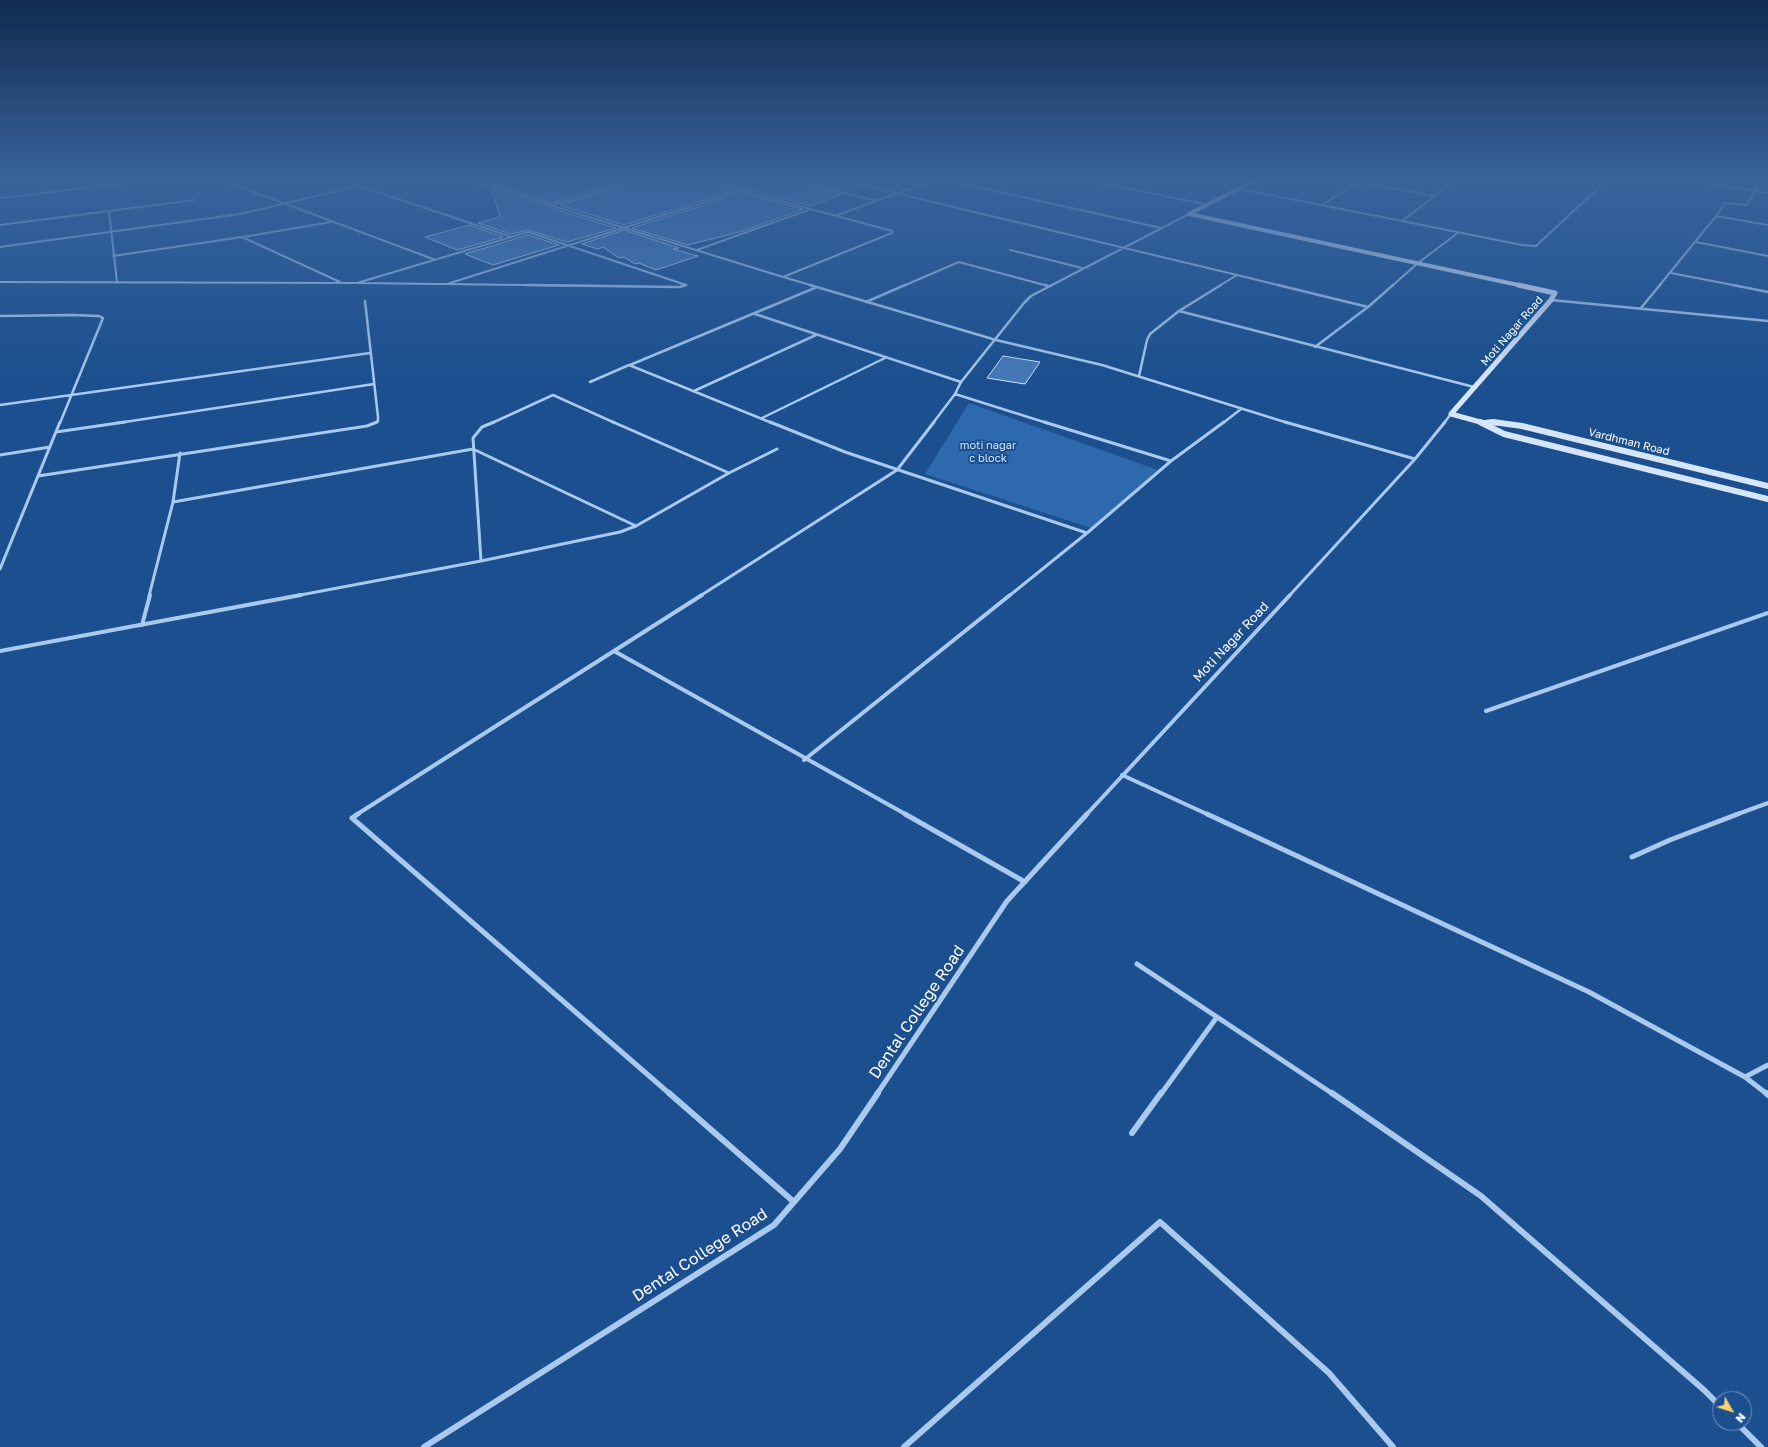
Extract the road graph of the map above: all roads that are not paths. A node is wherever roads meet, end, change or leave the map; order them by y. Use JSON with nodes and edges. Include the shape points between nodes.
{"nodes":[{"id":1,"x":11,"y":246,"type":"edge"},
{"id":2,"x":113,"y":246,"type":"edge"},
{"id":3,"x":184,"y":246,"type":"edge"},
{"id":4,"x":261,"y":246,"type":"edge"},
{"id":5,"x":394,"y":246,"type":"edge"},
{"id":6,"x":481,"y":246,"type":"edge"},
{"id":7,"x":567,"y":246,"type":"edge"},
{"id":8,"x":571,"y":246,"type":"edge"},
{"id":9,"x":681,"y":246,"type":"edge"},
{"id":10,"x":709,"y":246,"type":"edge"},
{"id":11,"x":861,"y":246,"type":"edge"},
{"id":12,"x":1112,"y":246,"type":"edge"},
{"id":13,"x":1127,"y":246,"type":"edge"},
{"id":14,"x":1336,"y":246,"type":"edge"},
{"id":15,"x":1441,"y":246,"type":"edge"},
{"id":16,"x":1693,"y":246,"type":"edge"},
{"id":17,"x":1714,"y":246,"type":"edge"},
{"id":18,"x":0,"y":247,"type":"edge"},
{"id":19,"x":1122,"y":248,"type":"junction"},
{"id":20,"x":696,"y":250,"type":"junction"},
{"id":21,"x":1010,"y":250,"type":"dead end"},
{"id":22,"x":113,"y":256,"type":"junction"},
{"id":23,"x":1768,"y":256,"type":"edge"},
{"id":24,"x":433,"y":260,"type":"junction"},
{"id":25,"x":1418,"y":263,"type":"junction"},
{"id":26,"x":1082,"y":268,"type":"junction"},
{"id":27,"x":1671,"y":273,"type":"junction"},
{"id":28,"x":1237,"y":275,"type":"junction"},
{"id":29,"x":783,"y":277,"type":"junction"},
{"id":30,"x":0,"y":282,"type":"edge"},
{"id":31,"x":117,"y":282,"type":"junction"},
{"id":32,"x":342,"y":283,"type":"junction"},
{"id":33,"x":357,"y":283,"type":"junction"},
{"id":34,"x":443,"y":285,"type":"junction"},
{"id":35,"x":1048,"y":286,"type":"junction"},
{"id":36,"x":817,"y":288,"type":"junction"},
{"id":37,"x":1768,"y":292,"type":"edge"},
{"id":38,"x":1551,"y":300,"type":"junction"},
{"id":39,"x":365,"y":301,"type":"dead end"},
{"id":40,"x":866,"y":302,"type":"junction"},
{"id":41,"x":1368,"y":307,"type":"junction"},
{"id":42,"x":1641,"y":308,"type":"junction"},
{"id":43,"x":1179,"y":311,"type":"junction"},
{"id":44,"x":755,"y":314,"type":"junction"},
{"id":45,"x":0,"y":316,"type":"edge"},
{"id":46,"x":1768,"y":321,"type":"edge"},
{"id":47,"x":816,"y":335,"type":"junction"},
{"id":48,"x":996,"y":340,"type":"junction"},
{"id":49,"x":1315,"y":347,"type":"junction"},
{"id":50,"x":370,"y":353,"type":"junction"},
{"id":51,"x":885,"y":358,"type":"junction"},
{"id":52,"x":629,"y":365,"type":"junction"},
{"id":53,"x":1139,"y":376,"type":"junction"},
{"id":54,"x":590,"y":382,"type":"dead end"},
{"id":55,"x":961,"y":382,"type":"junction"},
{"id":56,"x":374,"y":384,"type":"junction"},
{"id":57,"x":1474,"y":387,"type":"junction"},
{"id":58,"x":694,"y":391,"type":"junction"},
{"id":59,"x":72,"y":394,"type":"junction"},
{"id":60,"x":955,"y":394,"type":"junction"},
{"id":61,"x":0,"y":404,"type":"edge"},
{"id":62,"x":1241,"y":409,"type":"junction"},
{"id":63,"x":1451,"y":414,"type":"junction"},
{"id":64,"x":762,"y":418,"type":"junction"},
{"id":65,"x":1485,"y":423,"type":"junction"},
{"id":66,"x":56,"y":432,"type":"junction"},
{"id":67,"x":50,"y":447,"type":"junction"},
{"id":68,"x":473,"y":449,"type":"junction"},
{"id":69,"x":777,"y":449,"type":"dead end"},
{"id":70,"x":180,"y":453,"type":"junction"},
{"id":71,"x":0,"y":455,"type":"edge"},
{"id":72,"x":1415,"y":459,"type":"junction"},
{"id":73,"x":1170,"y":461,"type":"junction"},
{"id":74,"x":897,"y":470,"type":"junction"},
{"id":75,"x":729,"y":473,"type":"junction"},
{"id":76,"x":38,"y":476,"type":"junction"},
{"id":77,"x":1768,"y":486,"type":"edge"},
{"id":78,"x":1768,"y":499,"type":"edge"},
{"id":79,"x":173,"y":502,"type":"junction"},
{"id":80,"x":636,"y":526,"type":"junction"},
{"id":81,"x":1087,"y":533,"type":"junction"},
{"id":82,"x":481,"y":561,"type":"junction"},
{"id":83,"x":0,"y":569,"type":"edge"},
{"id":84,"x":1768,"y":613,"type":"edge"},
{"id":85,"x":142,"y":625,"type":"junction"},
{"id":86,"x":0,"y":651,"type":"edge"},
{"id":87,"x":614,"y":651,"type":"junction"},
{"id":88,"x":1486,"y":711,"type":"dead end"},
{"id":89,"x":804,"y":760,"type":"junction"},
{"id":90,"x":1122,"y":775,"type":"junction"},
{"id":91,"x":1768,"y":803,"type":"edge"},
{"id":92,"x":1632,"y":857,"type":"dead end"},
{"id":93,"x":1025,"y":882,"type":"junction"},
{"id":94,"x":1137,"y":964,"type":"dead end"},
{"id":95,"x":1217,"y":1017,"type":"junction"},
{"id":96,"x":1768,"y":1065,"type":"edge"},
{"id":97,"x":1745,"y":1077,"type":"junction"},
{"id":98,"x":1768,"y":1094,"type":"edge"},
{"id":99,"x":1132,"y":1133,"type":"dead end"},
{"id":100,"x":794,"y":1202,"type":"junction"},
{"id":101,"x":1712,"y":1398,"type":"edge"},
{"id":102,"x":1745,"y":1431,"type":"edge"},
{"id":103,"x":424,"y":1447,"type":"edge"},
{"id":104,"x":904,"y":1447,"type":"edge"},
{"id":105,"x":1393,"y":1447,"type":"edge"},
{"id":106,"x":1761,"y":1447,"type":"edge"}],
"edges":[{"from":1,"to":18,"type":"street"},
{"from":2,"to":22,"type":"street"},
{"from":3,"to":22,"type":"street"},
{"from":4,"to":32,"type":"street"},
{"from":5,"to":24,"type":"street"},
{"from":6,"to":24,"type":"street"},
{"from":7,"to":34,"type":"street"},
{"from":8,"to":34,"type":"street","via":[[686,285]]},
{"from":9,"to":20,"type":"street"},
{"from":10,"to":20,"type":"street"},
{"from":11,"to":29,"type":"street"},
{"from":12,"to":19,"type":"street"},
{"from":13,"to":19,"type":"street"},
{"from":14,"to":25,"type":"street","name":"Moti Nagar Road"},
{"from":15,"to":25,"type":"street"},
{"from":16,"to":27,"type":"street"},
{"from":17,"to":23,"type":"street"},
{"from":19,"to":26,"type":"street"},
{"from":19,"to":28,"type":"street"},
{"from":20,"to":29,"type":"street"},
{"from":21,"to":26,"type":"street"},
{"from":22,"to":31,"type":"street"},
{"from":24,"to":33,"type":"street"},
{"from":25,"to":38,"type":"street","name":"Moti Nagar Road","via":[[1551,291],[1556,294]]},
{"from":25,"to":41,"type":"street"},
{"from":26,"to":35,"type":"street"},
{"from":27,"to":37,"type":"street"},
{"from":27,"to":42,"type":"street"},
{"from":28,"to":41,"type":"street"},
{"from":28,"to":43,"type":"street"},
{"from":29,"to":36,"type":"street"},
{"from":30,"to":31,"type":"street"},
{"from":31,"to":32,"type":"street"},
{"from":32,"to":33,"type":"street"},
{"from":33,"to":34,"type":"street"},
{"from":35,"to":40,"type":"street","via":[[959,262]]},
{"from":35,"to":48,"type":"street","via":[[1024,303]]},
{"from":36,"to":40,"type":"street"},
{"from":36,"to":44,"type":"street"},
{"from":38,"to":42,"type":"street"},
{"from":38,"to":57,"type":"street","name":"Moti Nagar Road"},
{"from":39,"to":50,"type":"street"},
{"from":40,"to":48,"type":"street"},
{"from":41,"to":49,"type":"street"},
{"from":42,"to":46,"type":"street"},
{"from":43,"to":49,"type":"street"},
{"from":43,"to":53,"type":"street","via":[[1150,334]]},
{"from":44,"to":47,"type":"street"},
{"from":44,"to":52,"type":"street"},
{"from":45,"to":59,"type":"street","via":[[73,315],[103,318]]},
{"from":47,"to":51,"type":"street"},
{"from":47,"to":58,"type":"street"},
{"from":48,"to":53,"type":"street"},
{"from":48,"to":55,"type":"street"},
{"from":49,"to":57,"type":"street"},
{"from":50,"to":56,"type":"street"},
{"from":50,"to":59,"type":"street"},
{"from":51,"to":55,"type":"street"},
{"from":51,"to":64,"type":"street"},
{"from":52,"to":54,"type":"street"},
{"from":52,"to":58,"type":"street"},
{"from":53,"to":62,"type":"street"},
{"from":55,"to":60,"type":"street"},
{"from":56,"to":66,"type":"street"},
{"from":56,"to":70,"type":"street","via":[[378,421],[367,426]]},
{"from":57,"to":63,"type":"street","name":"Moti Nagar Road"},
{"from":58,"to":64,"type":"street"},
{"from":59,"to":61,"type":"street"},
{"from":59,"to":66,"type":"street"},
{"from":60,"to":73,"type":"street"},
{"from":60,"to":74,"type":"street"},
{"from":62,"to":72,"type":"street"},
{"from":62,"to":73,"type":"street"},
{"from":63,"to":65,"type":"street"},
{"from":63,"to":72,"type":"street","name":"Moti Nagar Road"},
{"from":64,"to":74,"type":"street"},
{"from":65,"to":77,"type":"street","name":"Vardhman Road","via":[[1522,426]]},
{"from":65,"to":78,"type":"street","via":[[1504,434]]},
{"from":66,"to":67,"type":"street"},
{"from":67,"to":71,"type":"street"},
{"from":67,"to":76,"type":"street"},
{"from":68,"to":75,"type":"street","via":[[473,438],[482,427],[553,395]]},
{"from":68,"to":79,"type":"street"},
{"from":68,"to":80,"type":"street"},
{"from":68,"to":82,"type":"street"},
{"from":69,"to":75,"type":"street"},
{"from":70,"to":76,"type":"street"},
{"from":70,"to":79,"type":"street"},
{"from":72,"to":90,"type":"street","name":"Moti Nagar Road"},
{"from":73,"to":81,"type":"street"},
{"from":74,"to":81,"type":"street"},
{"from":74,"to":87,"type":"street"},
{"from":75,"to":80,"type":"street"},
{"from":76,"to":83,"type":"street"},
{"from":79,"to":85,"type":"street"},
{"from":80,"to":82,"type":"street","via":[[620,532]]},
{"from":81,"to":89,"type":"street"},
{"from":82,"to":85,"type":"street"},
{"from":84,"to":88,"type":"street"},
{"from":85,"to":86,"type":"street"},
{"from":87,"to":89,"type":"street"},
{"from":87,"to":100,"type":"street","via":[[352,818]]},
{"from":89,"to":93,"type":"street"},
{"from":90,"to":93,"type":"street","name":"Moti Nagar Road"},
{"from":90,"to":97,"type":"street","via":[[1588,992]]},
{"from":91,"to":92,"type":"street"},
{"from":93,"to":100,"type":"street","name":"Dental College Road","via":[[1007,901],[840,1149]]},
{"from":94,"to":95,"type":"street"},
{"from":95,"to":99,"type":"street"},
{"from":95,"to":101,"type":"street","via":[[1481,1196]]},
{"from":96,"to":97,"type":"street"},
{"from":97,"to":98,"type":"street"},
{"from":100,"to":103,"type":"street","name":"Dental College Road","via":[[774,1225]]},
{"from":102,"to":106,"type":"street"},
{"from":104,"to":105,"type":"street","via":[[1160,1222],[1329,1373]]}]}
